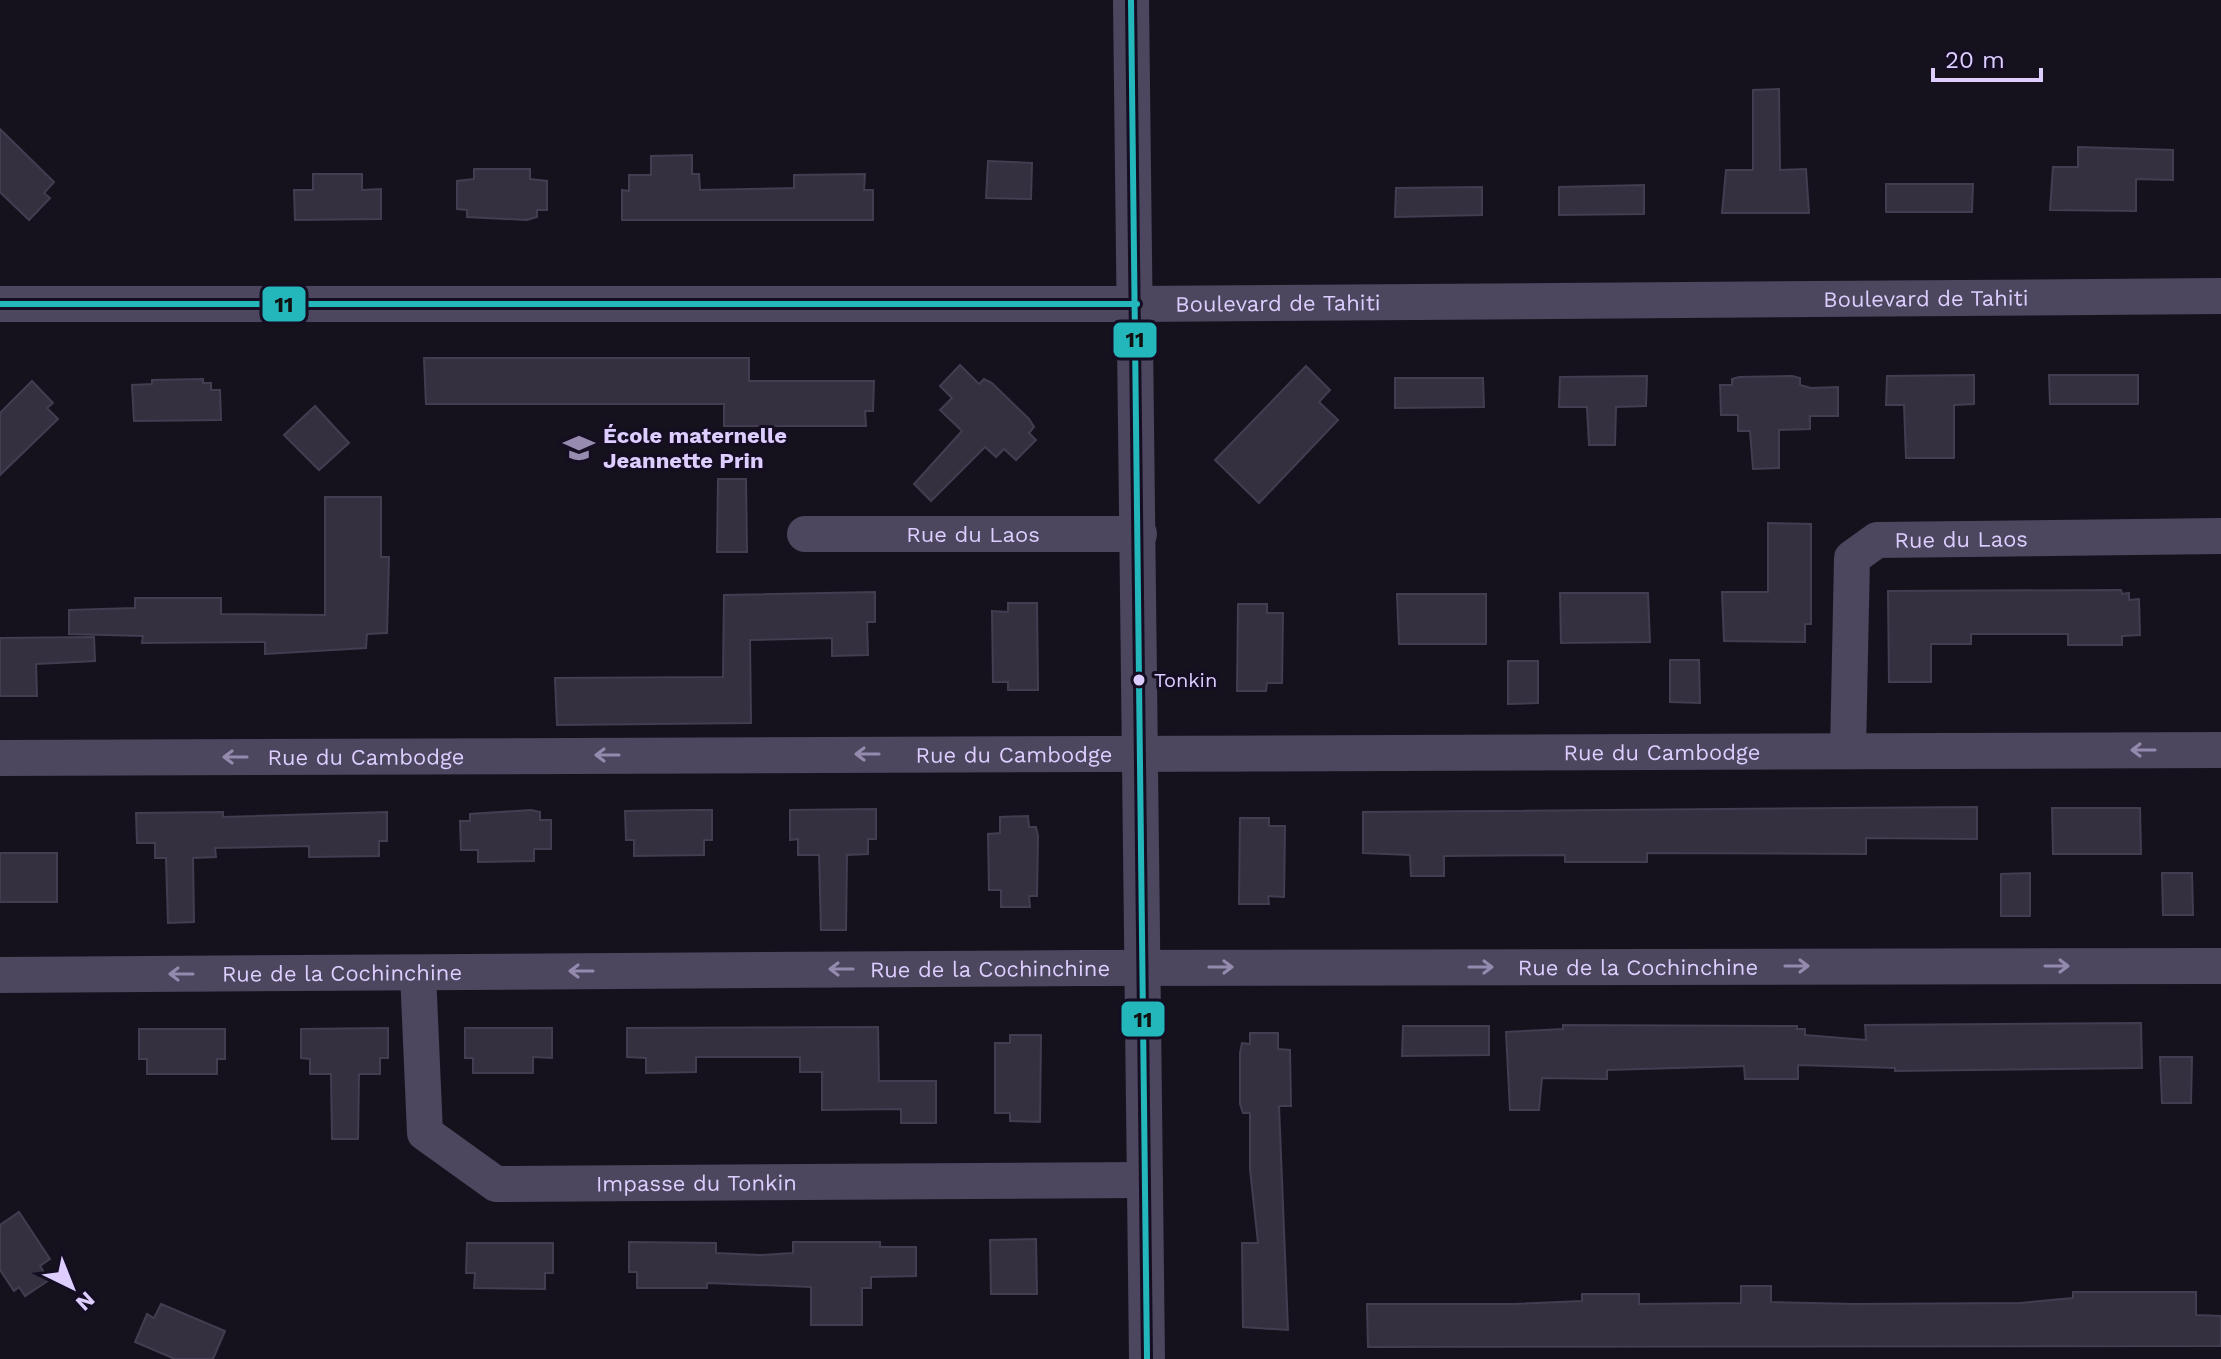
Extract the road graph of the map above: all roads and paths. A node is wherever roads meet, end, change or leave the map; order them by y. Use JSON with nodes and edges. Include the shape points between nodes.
{"nodes":[{"id":1,"x":1131,"y":0,"type":"edge"},
{"id":2,"x":2221,"y":296,"type":"edge"},
{"id":3,"x":0,"y":304,"type":"edge"},
{"id":4,"x":1137,"y":304,"type":"junction"},
{"id":5,"x":805,"y":534,"type":"dead end"},
{"id":6,"x":1139,"y":534,"type":"junction"},
{"id":7,"x":2221,"y":536,"type":"edge"},
{"id":8,"x":2221,"y":750,"type":"edge"},
{"id":9,"x":1848,"y":751,"type":"junction"},
{"id":10,"x":1141,"y":752,"type":"junction"},
{"id":11,"x":0,"y":758,"type":"edge"},
{"id":12,"x":2221,"y":966,"type":"edge"},
{"id":13,"x":1143,"y":967,"type":"junction"},
{"id":14,"x":418,"y":973,"type":"junction"},
{"id":15,"x":0,"y":975,"type":"edge"},
{"id":16,"x":1145,"y":1180,"type":"junction"},
{"id":17,"x":1147,"y":1359,"type":"edge"}],
"edges":[{"from":1,"to":4,"type":"street"},
{"from":2,"to":4,"type":"street","name":"Boulevard de Tahiti"},
{"from":3,"to":4,"type":"street","name":"Boulevard de Tahiti"},
{"from":4,"to":6,"type":"street"},
{"from":5,"to":6,"type":"street","name":"Rue du Laos"},
{"from":6,"to":10,"type":"street"},
{"from":7,"to":9,"type":"street","name":"Rue du Laos","via":[[1877,540],[1852,558]]},
{"from":8,"to":9,"type":"street","name":"Rue du Cambodge","one_way":true},
{"from":9,"to":10,"type":"street","name":"Rue du Cambodge"},
{"from":10,"to":11,"type":"street","name":"Rue du Cambodge","one_way":true},
{"from":10,"to":13,"type":"street"},
{"from":13,"to":12,"type":"street","name":"Rue de la Cochinchine","one_way":true},
{"from":13,"to":14,"type":"street","name":"Rue de la Cochinchine","one_way":true},
{"from":13,"to":16,"type":"street"},
{"from":14,"to":15,"type":"street","name":"Rue de la Cochinchine","one_way":true},
{"from":14,"to":16,"type":"street","name":"Impasse du Tonkin","via":[[425,1133],[496,1184]]},
{"from":16,"to":17,"type":"street"}]}
